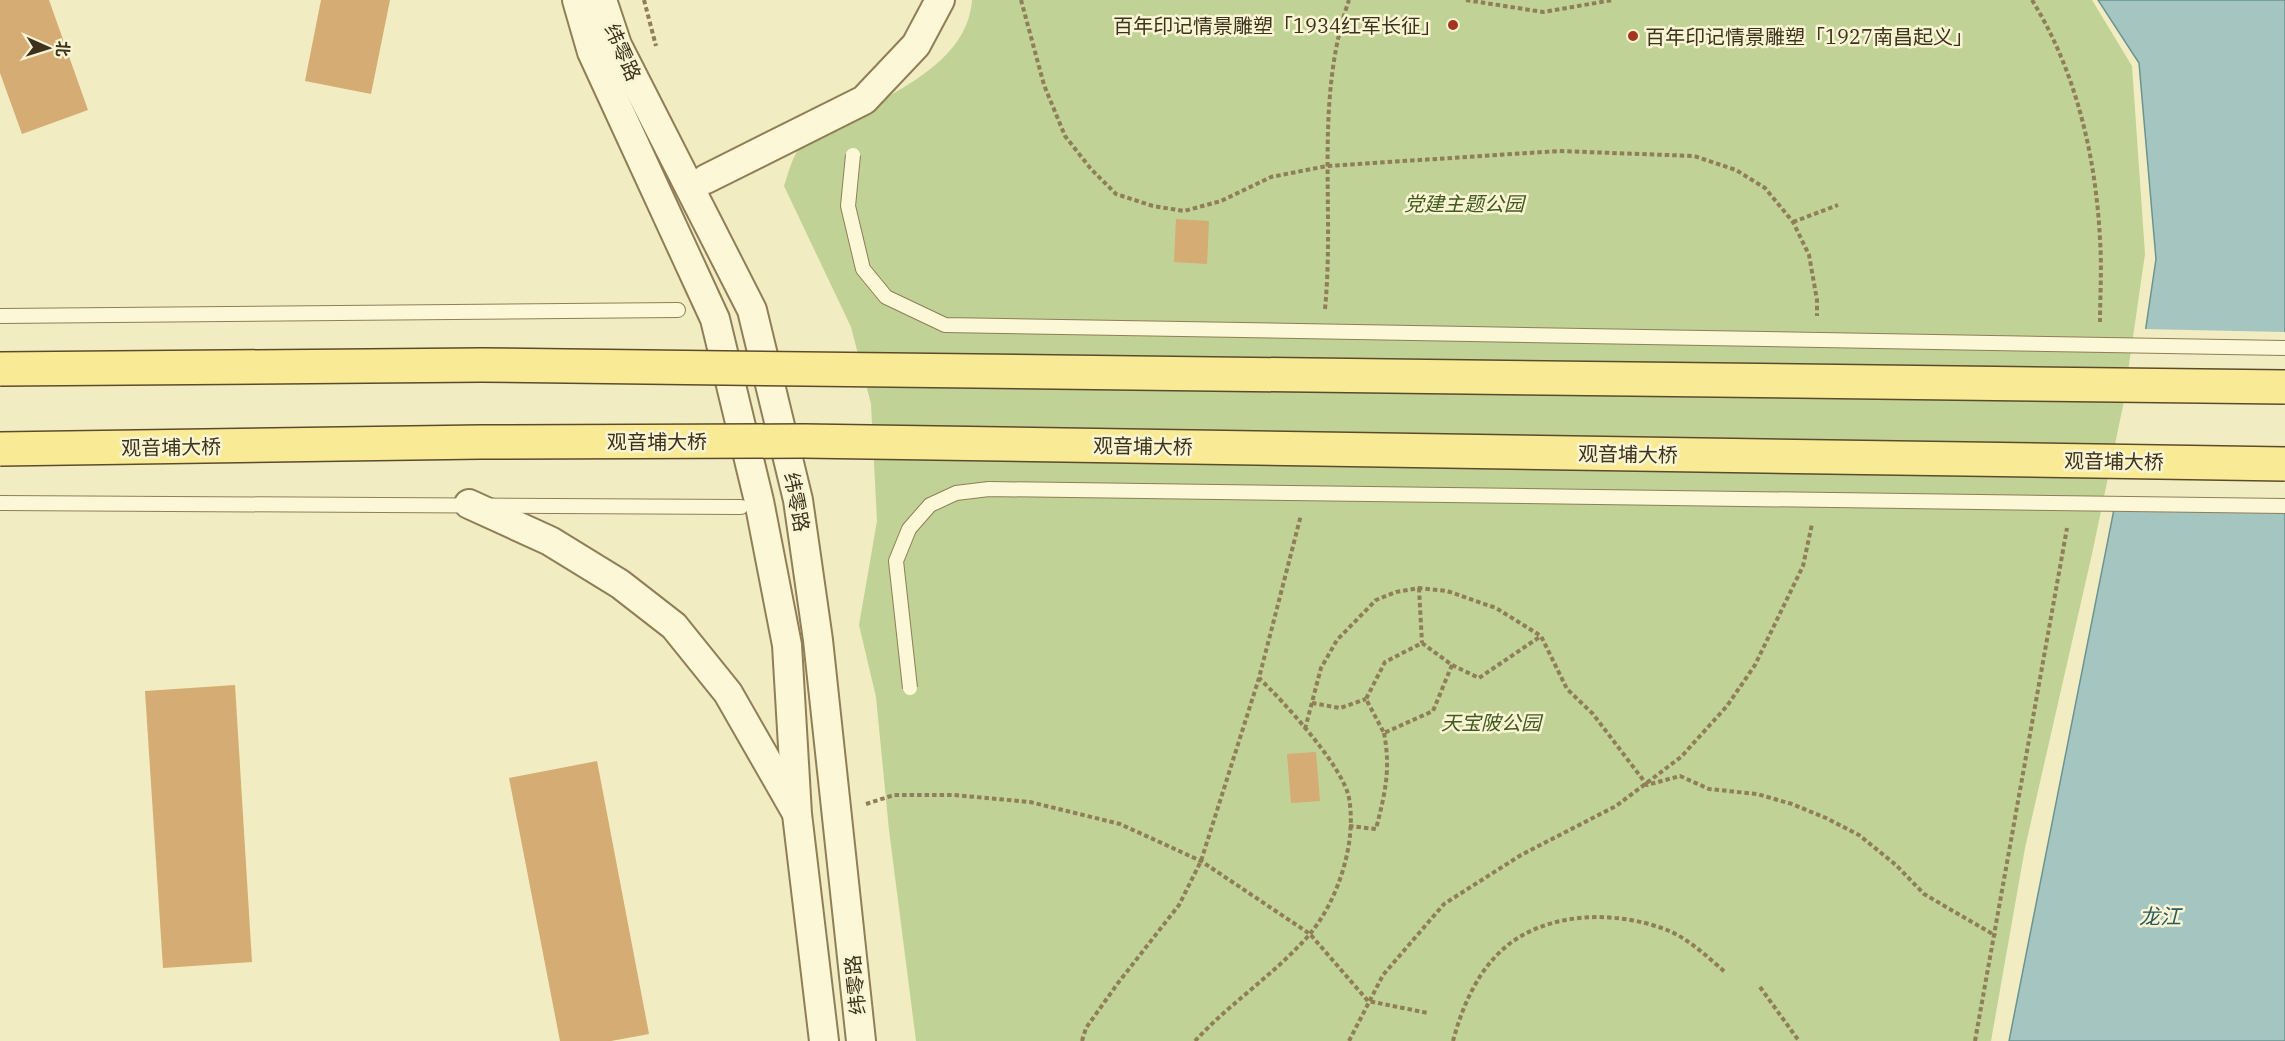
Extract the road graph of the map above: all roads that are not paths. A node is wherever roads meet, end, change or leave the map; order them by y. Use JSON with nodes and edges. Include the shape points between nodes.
{"nodes":[{"id":1,"x":577,"y":0,"type":"edge"},
{"id":2,"x":602,"y":0,"type":"edge"},
{"id":3,"x":939,"y":0,"type":"edge"},
{"id":4,"x":854,"y":155,"type":"dead end"},
{"id":5,"x":706,"y":179,"type":"dead end"},
{"id":6,"x":678,"y":310,"type":"dead end"},
{"id":7,"x":0,"y":316,"type":"edge"},
{"id":8,"x":2285,"y":348,"type":"edge"},
{"id":9,"x":0,"y":369,"type":"edge"},
{"id":10,"x":2285,"y":387,"type":"edge"},
{"id":11,"x":0,"y":449,"type":"edge"},
{"id":12,"x":2285,"y":464,"type":"edge"},
{"id":13,"x":0,"y":503,"type":"edge"},
{"id":14,"x":469,"y":504,"type":"junction"},
{"id":15,"x":2285,"y":506,"type":"edge"},
{"id":16,"x":741,"y":507,"type":"dead end"},
{"id":17,"x":910,"y":688,"type":"dead end"},
{"id":18,"x":797,"y":814,"type":"junction"},
{"id":19,"x":824,"y":1041,"type":"edge"},
{"id":20,"x":861,"y":1041,"type":"edge"}],
"edges":[{"from":1,"to":18,"type":"street","name":"纬零路","via":[[592,52],[715,319],[759,501],[787,645]]},
{"from":2,"to":20,"type":"street","name":"纬零路","via":[[617,45],[752,310],[798,500],[818,640]]},
{"from":3,"to":5,"type":"street","via":[[916,45],[864,100]]},
{"from":4,"to":8,"type":"lane","bridge":true,"via":[[848,206],[863,269],[886,297],[945,326]]},
{"from":6,"to":7,"type":"lane"},
{"from":9,"to":10,"type":"main road","bridge":true,"via":[[482,365]]},
{"from":11,"to":12,"type":"main road","name":"观音埔大桥","bridge":true,"via":[[804,441]]},
{"from":13,"to":14,"type":"lane"},
{"from":14,"to":16,"type":"lane"},
{"from":14,"to":18,"type":"street","via":[[550,541],[620,584],[674,626],[728,693]]},
{"from":15,"to":17,"type":"lane","bridge":true,"via":[[989,489],[956,493],[930,505],[909,528],[896,561]]},
{"from":18,"to":19,"type":"street","name":"纬零路"}]}
